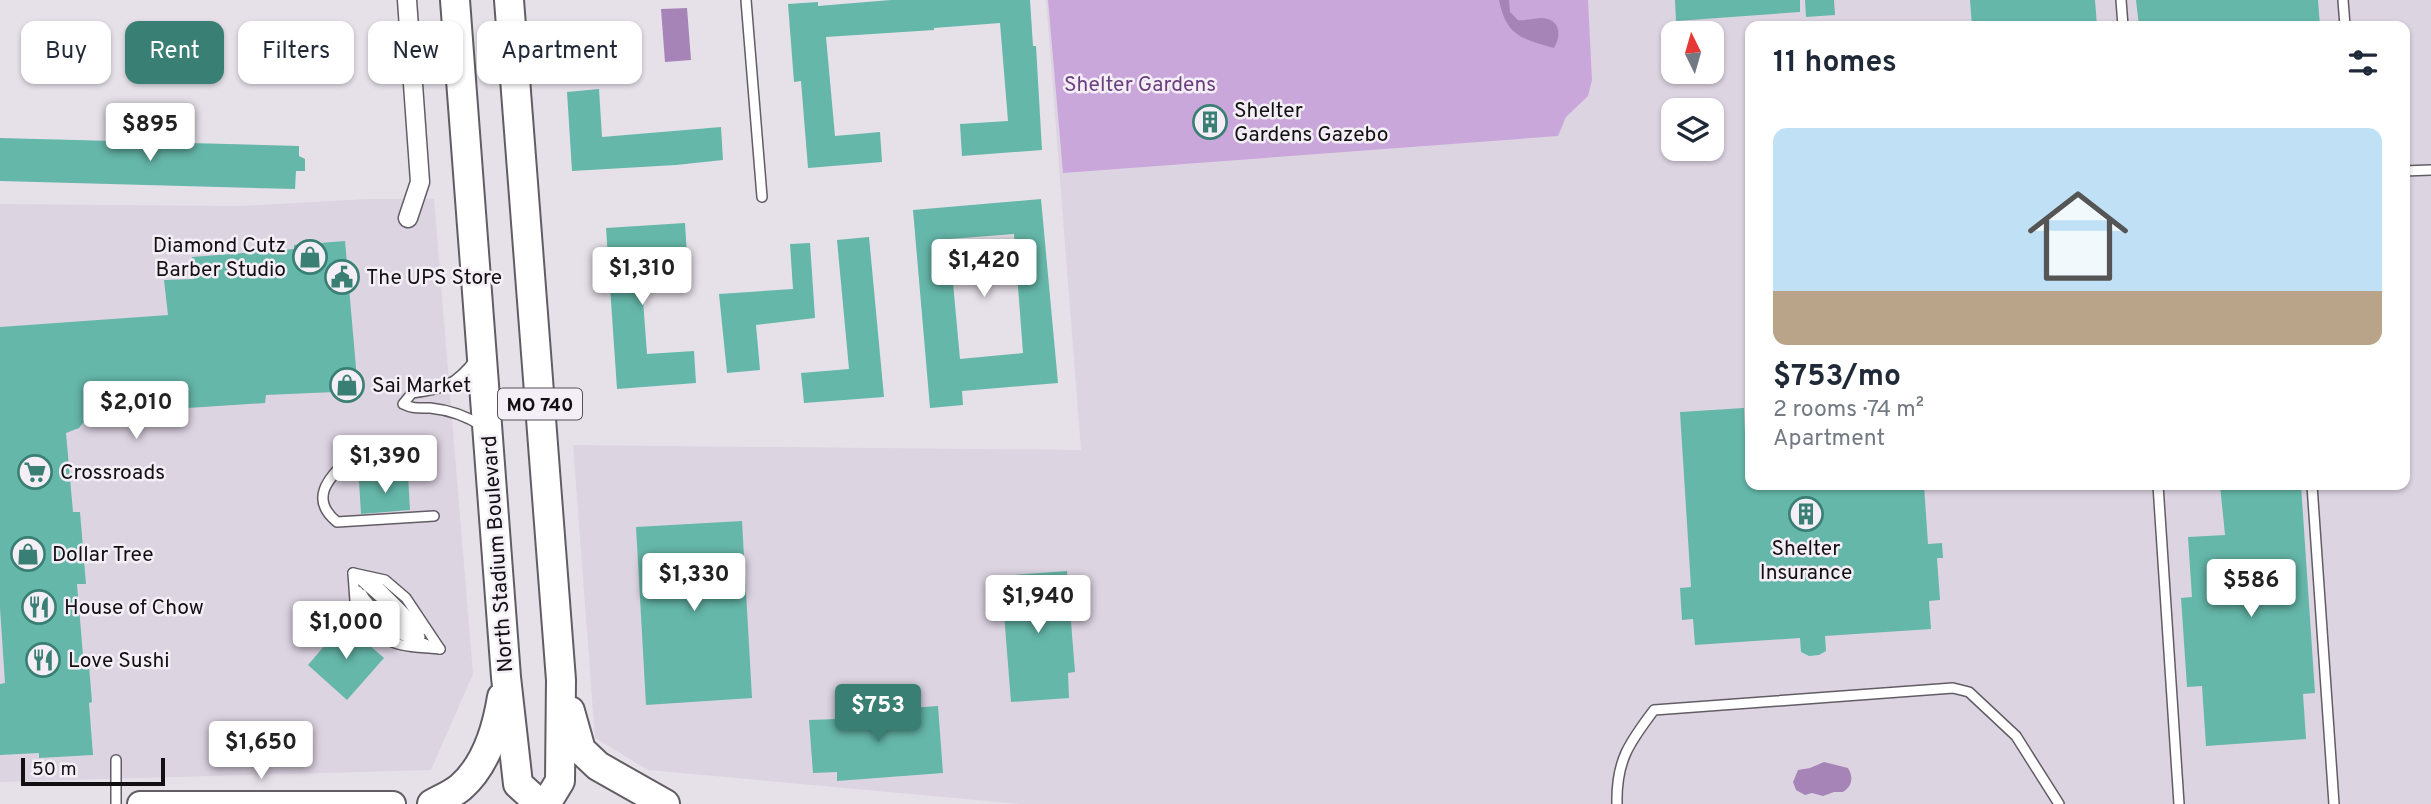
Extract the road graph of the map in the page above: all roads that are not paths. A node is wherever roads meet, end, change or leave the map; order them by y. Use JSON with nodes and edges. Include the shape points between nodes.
{"nodes":[{"id":1,"x":407,"y":0,"type":"edge"},
{"id":2,"x":455,"y":0,"type":"edge"},
{"id":3,"x":509,"y":0,"type":"edge"},
{"id":4,"x":746,"y":0,"type":"edge"},
{"id":5,"x":2121,"y":0,"type":"edge"},
{"id":6,"x":2343,"y":0,"type":"edge"},
{"id":7,"x":2123,"y":21,"type":"edge"},
{"id":8,"x":2345,"y":21,"type":"edge"},
{"id":9,"x":2431,"y":170,"type":"edge"},
{"id":10,"x":2410,"y":171,"type":"edge"},
{"id":11,"x":762,"y":197,"type":"dead end"},
{"id":12,"x":408,"y":218,"type":"dead end"},
{"id":13,"x":481,"y":352,"type":"junction"},
{"id":14,"x":487,"y":429,"type":"junction"},
{"id":15,"x":429,"y":454,"type":"dead end"},
{"id":16,"x":2158,"y":490,"type":"edge"},
{"id":17,"x":2312,"y":490,"type":"edge"},
{"id":18,"x":434,"y":516,"type":"dead end"},
{"id":19,"x":353,"y":573,"type":"junction"},
{"id":20,"x":440,"y":649,"type":"junction"},
{"id":21,"x":506,"y":677,"type":"junction"},
{"id":22,"x":561,"y":680,"type":"junction"},
{"id":23,"x":116,"y":760,"type":"dead end"},
{"id":24,"x":116,"y":804,"type":"edge"},
{"id":25,"x":141,"y":804,"type":"edge"},
{"id":26,"x":393,"y":804,"type":"edge"},
{"id":27,"x":432,"y":804,"type":"edge"},
{"id":28,"x":540,"y":804,"type":"edge"},
{"id":29,"x":546,"y":804,"type":"edge"},
{"id":30,"x":665,"y":804,"type":"edge"},
{"id":31,"x":1617,"y":804,"type":"edge"},
{"id":32,"x":2059,"y":804,"type":"edge"},
{"id":33,"x":2179,"y":804,"type":"edge"},
{"id":34,"x":2334,"y":804,"type":"edge"}],
"edges":[{"from":1,"to":12,"type":"street","via":[[420,182]]},
{"from":2,"to":13,"type":"main road","name":"North Stadium Boulevard","number":"MO 740"},
{"from":3,"to":22,"type":"main road","number":"MO 740"},
{"from":4,"to":11,"type":"lane"},
{"from":5,"to":7,"type":"lane"},
{"from":6,"to":8,"type":"lane"},
{"from":9,"to":10,"type":"lane"},
{"from":13,"to":14,"type":"main road","name":"North Stadium Boulevard","number":"MO 740"},
{"from":13,"to":14,"type":"lane","via":[[452,385],[412,393],[403,404],[453,411]]},
{"from":14,"to":21,"type":"main road","name":"North Stadium Boulevard","number":"MO 740"},
{"from":15,"to":18,"type":"lane","via":[[347,460],[326,484],[323,496],[327,513],[337,522]]},
{"from":16,"to":33,"type":"lane"},
{"from":17,"to":34,"type":"lane"},
{"from":19,"to":20,"type":"lane","via":[[379,587]]},
{"from":19,"to":20,"type":"lane","via":[[365,599],[387,618]]},
{"from":19,"to":20,"type":"lane","via":[[356,615],[376,634],[400,646]]},
{"from":21,"to":27,"type":"main road","via":[[499,716],[477,768],[460,788]]},
{"from":21,"to":28,"type":"main road","name":"North Stadium Boulevard","number":"MO 740","via":[[518,784]]},
{"from":22,"to":29,"type":"main road","number":"MO 740","via":[[560,781]]},
{"from":22,"to":30,"type":"main road","via":[[581,750],[608,773]]},
{"from":23,"to":24,"type":"lane"},
{"from":25,"to":26,"type":"main road"},
{"from":31,"to":32,"type":"lane","via":[[1622,759],[1654,710],[1953,688],[1969,692],[2016,736]]}]}
